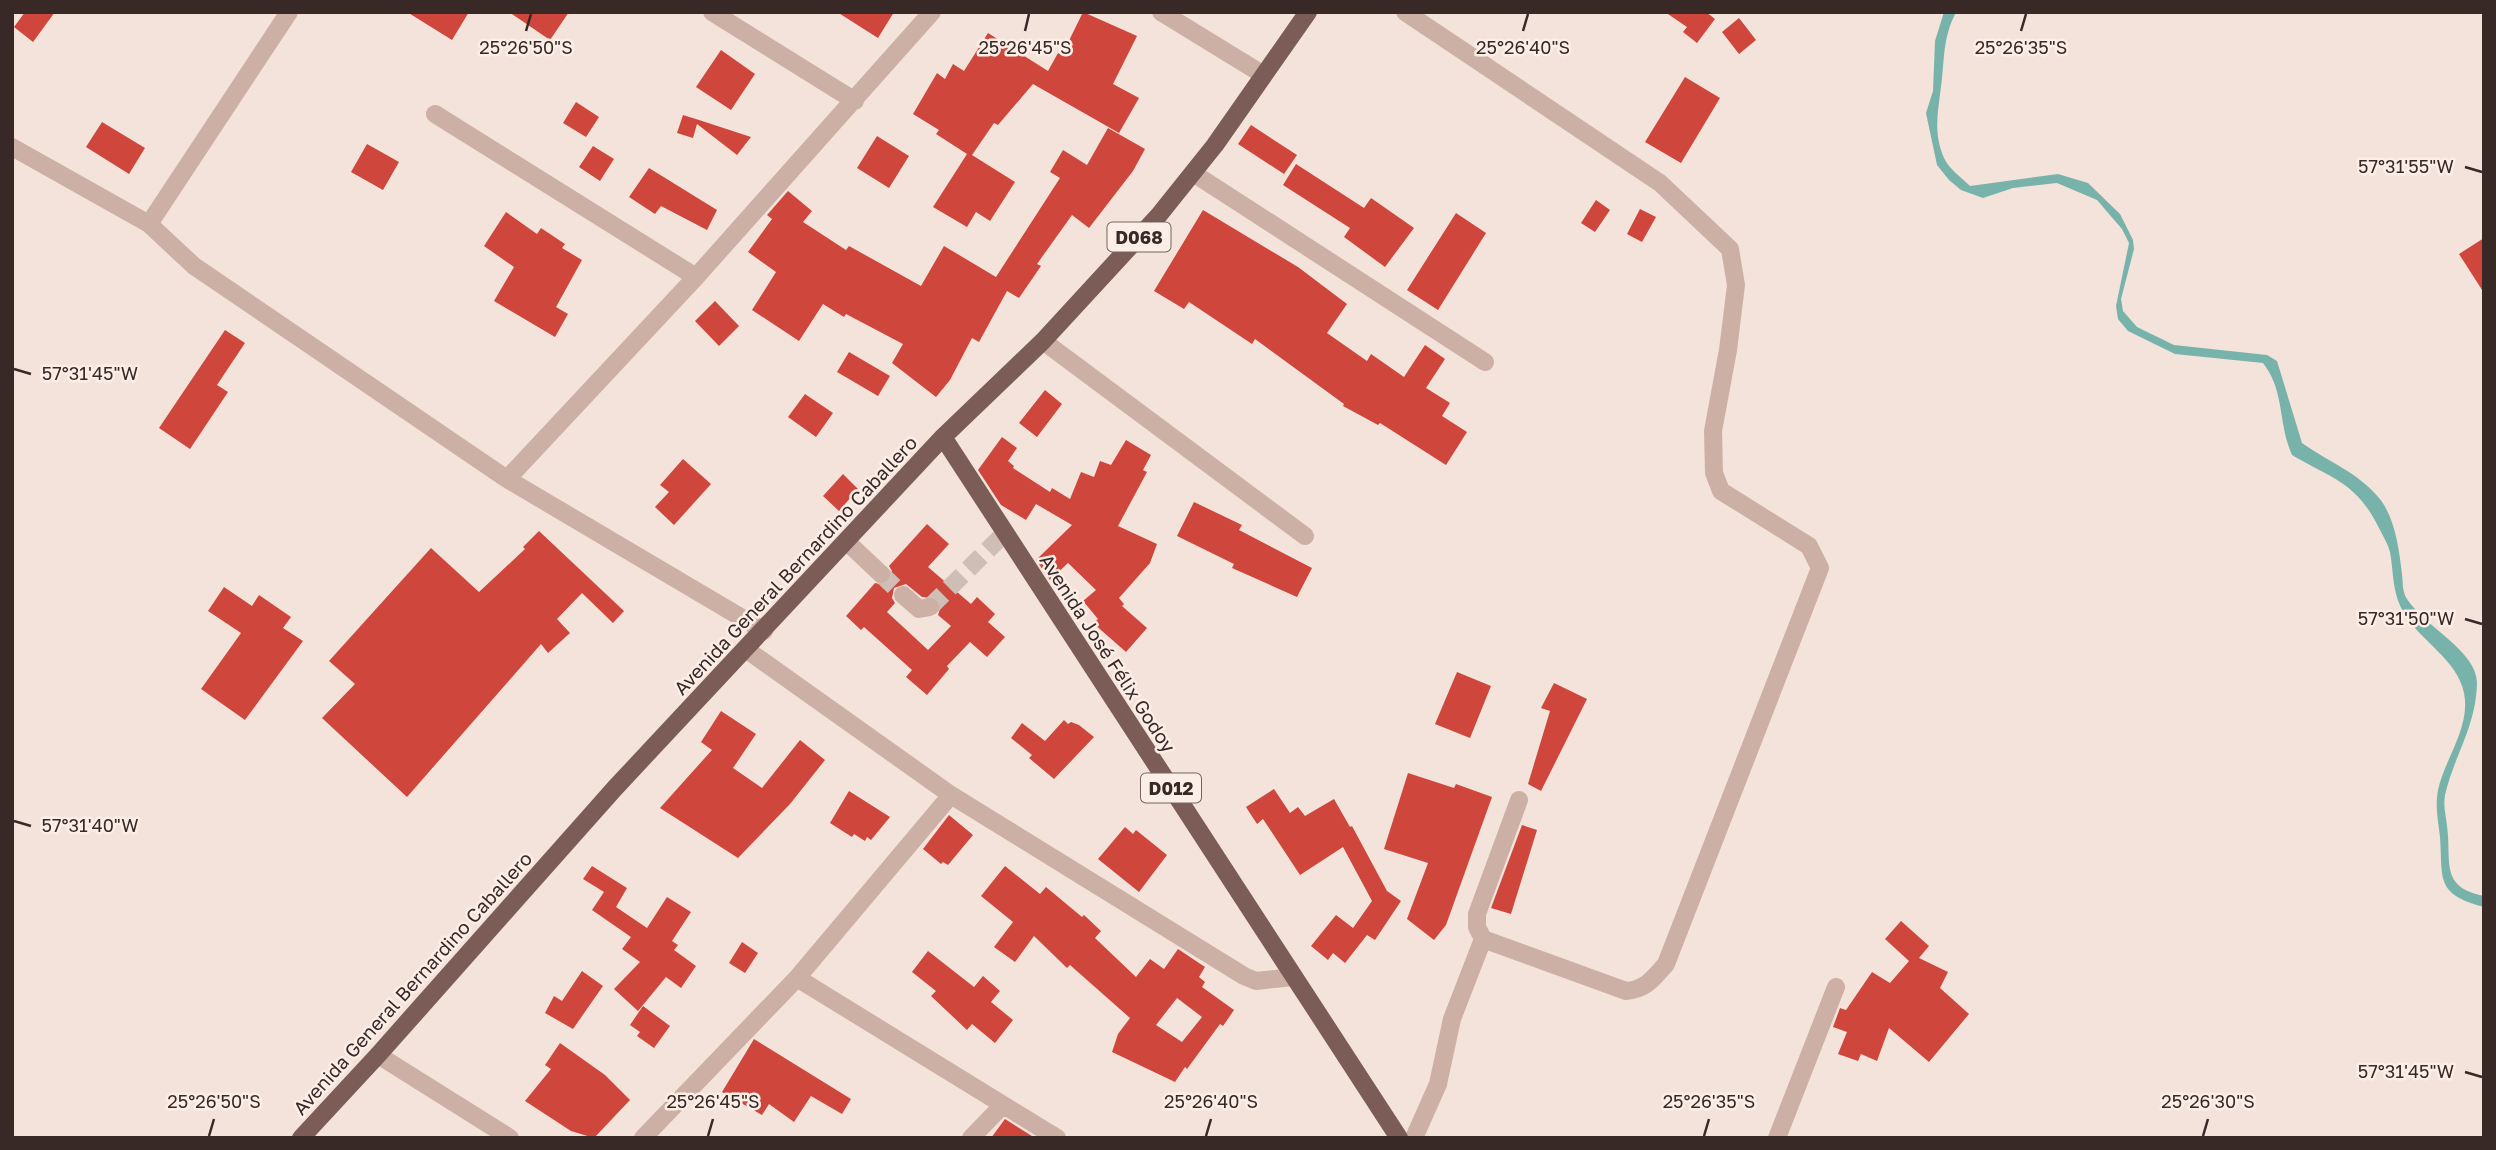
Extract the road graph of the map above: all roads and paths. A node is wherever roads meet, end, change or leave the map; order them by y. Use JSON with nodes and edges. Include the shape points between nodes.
{"nodes":[{"id":1,"x":712,"y":12,"type":"edge"},
{"id":2,"x":932,"y":12,"type":"edge"},
{"id":3,"x":1161,"y":12,"type":"edge"},
{"id":4,"x":1308,"y":12,"type":"edge"},
{"id":5,"x":1405,"y":12,"type":"edge"},
{"id":6,"x":284,"y":14,"type":"edge"},
{"id":7,"x":1262,"y":74,"type":"junction"},
{"id":8,"x":855,"y":101,"type":"junction"},
{"id":9,"x":435,"y":114,"type":"dead end"},
{"id":10,"x":12,"y":148,"type":"edge"},
{"id":11,"x":1193,"y":173,"type":"junction"},
{"id":12,"x":149,"y":224,"type":"junction"},
{"id":13,"x":696,"y":277,"type":"junction"},
{"id":14,"x":1043,"y":341,"type":"junction"},
{"id":15,"x":1485,"y":362,"type":"dead end"},
{"id":16,"x":943,"y":438,"type":"junction"},
{"id":17,"x":507,"y":479,"type":"junction"},
{"id":18,"x":1306,"y":536,"type":"dead end"},
{"id":19,"x":847,"y":542,"type":"junction"},
{"id":20,"x":881,"y":574,"type":"tunnel mouth"},
{"id":21,"x":903,"y":595,"type":"tunnel mouth"},
{"id":22,"x":930,"y":607,"type":"dead end"},
{"id":23,"x":764,"y":631,"type":"junction"},
{"id":24,"x":747,"y":650,"type":"junction"},
{"id":25,"x":951,"y":795,"type":"junction"},
{"id":26,"x":1520,"y":800,"type":"dead end"},
{"id":27,"x":1483,"y":939,"type":"junction"},
{"id":28,"x":1294,"y":977,"type":"junction"},
{"id":29,"x":797,"y":978,"type":"junction"},
{"id":30,"x":1836,"y":987,"type":"dead end"},
{"id":31,"x":378,"y":1055,"type":"junction"},
{"id":32,"x":1002,"y":1106,"type":"junction"},
{"id":33,"x":301,"y":1138,"type":"edge"},
{"id":34,"x":510,"y":1138,"type":"edge"},
{"id":35,"x":643,"y":1138,"type":"edge"},
{"id":36,"x":971,"y":1138,"type":"edge"},
{"id":37,"x":1057,"y":1138,"type":"edge"},
{"id":38,"x":1399,"y":1138,"type":"edge"},
{"id":39,"x":1414,"y":1138,"type":"edge"},
{"id":40,"x":1777,"y":1138,"type":"edge"}],
"edges":[{"from":1,"to":8,"type":"street"},
{"from":2,"to":8,"type":"street"},
{"from":3,"to":7,"type":"street"},
{"from":4,"to":7,"type":"main road","name":"Avenida General Bernardino Caballero","number":"D068"},
{"from":5,"to":27,"type":"street","via":[[1660,183],[1730,249],[1736,285],[1713,431],[1714,473],[1721,491],[1809,546],[1820,568],[1666,964],[1648,984],[1626,991]]},
{"from":6,"to":12,"type":"street"},
{"from":7,"to":11,"type":"main road","name":"Avenida General Bernardino Caballero","number":"D068"},
{"from":8,"to":13,"type":"street"},
{"from":9,"to":13,"type":"street"},
{"from":10,"to":12,"type":"street"},
{"from":11,"to":14,"type":"main road","name":"Avenida General Bernardino Caballero","number":"D068"},
{"from":11,"to":15,"type":"street"},
{"from":12,"to":17,"type":"street","via":[[194,266]]},
{"from":13,"to":17,"type":"street"},
{"from":14,"to":16,"type":"main road","name":"Avenida General Bernardino Caballero","number":"D068"},
{"from":14,"to":18,"type":"street"},
{"from":16,"to":19,"type":"main road","name":"Avenida General Bernardino Caballero","number":"D068"},
{"from":16,"to":28,"type":"main road","name":"Avenida José Félix Godoy","number":"D012"},
{"from":17,"to":23,"type":"street"},
{"from":19,"to":20,"type":"street"},
{"from":19,"to":23,"type":"main road","name":"Avenida General Bernardino Caballero","number":"D068"},
{"from":21,"to":22,"type":"street","via":[[919,609]]},
{"from":23,"to":24,"type":"main road","name":"Avenida General Bernardino Caballero","number":"D068"},
{"from":24,"to":25,"type":"street"},
{"from":24,"to":31,"type":"main road","name":"Avenida General Bernardino Caballero","number":"D068","via":[[615,788]]},
{"from":25,"to":28,"type":"street","via":[[1244,976],[1256,981]]},
{"from":25,"to":29,"type":"street"},
{"from":26,"to":27,"type":"street","via":[[1477,914]]},
{"from":27,"to":39,"type":"street","via":[[1452,1019],[1438,1084]]},
{"from":28,"to":38,"type":"main road","name":"Avenida José Félix Godoy","number":"D012"},
{"from":29,"to":32,"type":"street"},
{"from":29,"to":35,"type":"street"},
{"from":30,"to":40,"type":"street"},
{"from":31,"to":33,"type":"main road","name":"Avenida General Bernardino Caballero","number":"D068"},
{"from":31,"to":34,"type":"street"},
{"from":32,"to":36,"type":"street"},
{"from":32,"to":37,"type":"street"}]}
